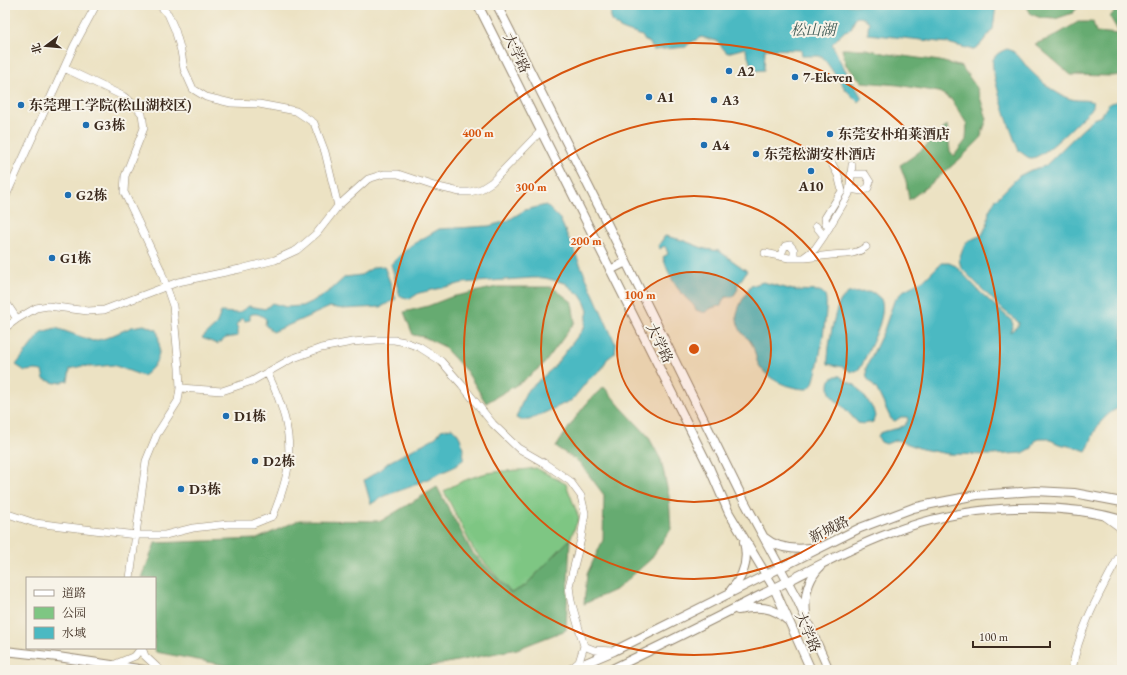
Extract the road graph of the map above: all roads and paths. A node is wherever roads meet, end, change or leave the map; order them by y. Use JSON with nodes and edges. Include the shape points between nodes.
{"nodes":[{"id":1,"x":96,"y":5,"type":"edge"},
{"id":2,"x":159,"y":5,"type":"edge"},
{"id":3,"x":478,"y":5,"type":"edge"},
{"id":4,"x":497,"y":5,"type":"edge"},
{"id":5,"x":64,"y":68,"type":"junction"},
{"id":6,"x":541,"y":131,"type":"junction"},
{"id":7,"x":830,"y":160,"type":"dead end"},
{"id":8,"x":852,"y":165,"type":"dead end"},
{"id":9,"x":851,"y":174,"type":"junction"},
{"id":10,"x":850,"y":189,"type":"junction"},
{"id":11,"x":5,"y":198,"type":"edge"},
{"id":12,"x":338,"y":206,"type":"junction"},
{"id":13,"x":816,"y":226,"type":"dead end"},
{"id":14,"x":829,"y":228,"type":"junction"},
{"id":15,"x":824,"y":236,"type":"junction"},
{"id":16,"x":866,"y":247,"type":"dead end"},
{"id":17,"x":765,"y":253,"type":"dead end"},
{"id":18,"x":780,"y":256,"type":"junction"},
{"id":19,"x":794,"y":258,"type":"junction"},
{"id":20,"x":803,"y":258,"type":"junction"},
{"id":21,"x":626,"y":262,"type":"junction"},
{"id":22,"x":610,"y":270,"type":"junction"},
{"id":23,"x":167,"y":287,"type":"junction"},
{"id":24,"x":5,"y":301,"type":"edge"},
{"id":25,"x":17,"y":319,"type":"junction"},
{"id":26,"x":5,"y":328,"type":"edge"},
{"id":27,"x":267,"y":372,"type":"junction"},
{"id":28,"x":180,"y":388,"type":"junction"},
{"id":29,"x":1122,"y":502,"type":"edge"},
{"id":30,"x":5,"y":513,"type":"edge"},
{"id":31,"x":1104,"y":516,"type":"junction"},
{"id":32,"x":1122,"y":520,"type":"edge"},
{"id":33,"x":739,"y":530,"type":"junction"},
{"id":34,"x":761,"y":533,"type":"junction"},
{"id":35,"x":1122,"y":533,"type":"edge"},
{"id":36,"x":136,"y":535,"type":"junction"},
{"id":37,"x":825,"y":545,"type":"junction"},
{"id":38,"x":1122,"y":551,"type":"edge"},
{"id":39,"x":823,"y":564,"type":"junction"},
{"id":40,"x":780,"y":567,"type":"junction"},
{"id":41,"x":766,"y":574,"type":"junction"},
{"id":42,"x":130,"y":577,"type":"edge"},
{"id":43,"x":787,"y":581,"type":"junction"},
{"id":44,"x":774,"y":588,"type":"junction"},
{"id":45,"x":720,"y":598,"type":"junction"},
{"id":46,"x":722,"y":614,"type":"junction"},
{"id":47,"x":808,"y":622,"type":"junction"},
{"id":48,"x":791,"y":625,"type":"junction"},
{"id":49,"x":584,"y":646,"type":"junction"},
{"id":50,"x":141,"y":649,"type":"edge"},
{"id":51,"x":142,"y":649,"type":"edge"},
{"id":52,"x":614,"y":650,"type":"junction"},
{"id":53,"x":5,"y":651,"type":"edge"},
{"id":54,"x":113,"y":665,"type":"junction"},
{"id":55,"x":145,"y":670,"type":"edge"},
{"id":56,"x":160,"y":670,"type":"edge"},
{"id":57,"x":570,"y":670,"type":"edge"},
{"id":58,"x":610,"y":670,"type":"edge"},
{"id":59,"x":811,"y":670,"type":"edge"},
{"id":60,"x":829,"y":670,"type":"edge"},
{"id":61,"x":1072,"y":670,"type":"edge"}],
"edges":[{"from":1,"to":5,"type":"street"},
{"from":2,"to":12,"type":"street","via":[[168,14],[175,30],[184,69],[192,89],[206,97],[231,103],[259,104],[296,111],[314,123],[325,152]]},
{"from":3,"to":6,"type":"main road","name":"大学路"},
{"from":4,"to":21,"type":"main road","name":"大学路"},
{"from":5,"to":11,"type":"street"},
{"from":5,"to":23,"type":"street","via":[[123,96],[142,114],[144,128],[125,176],[124,192]]},
{"from":6,"to":12,"type":"street","via":[[492,182],[480,189],[460,192],[398,174],[384,174],[368,179]]},
{"from":6,"to":22,"type":"main road","name":"大学路"},
{"from":7,"to":14,"type":"street","via":[[838,175],[842,191],[825,218]]},
{"from":8,"to":9,"type":"street"},
{"from":9,"to":10,"type":"street"},
{"from":9,"to":10,"type":"street","via":[[865,174],[870,182],[868,188],[862,191]]},
{"from":10,"to":14,"type":"street"},
{"from":12,"to":23,"type":"street","via":[[317,233],[297,250],[275,260],[178,282]]},
{"from":13,"to":15,"type":"street"},
{"from":14,"to":15,"type":"street"},
{"from":15,"to":20,"type":"street","via":[[815,249]]},
{"from":16,"to":20,"type":"street","via":[[848,255]]},
{"from":17,"to":18,"type":"street"},
{"from":18,"to":19,"type":"street"},
{"from":18,"to":19,"type":"street","via":[[785,246],[790,245],[794,250]]},
{"from":19,"to":20,"type":"street"},
{"from":21,"to":22,"type":"main road"},
{"from":21,"to":34,"type":"main road","name":"大学路"},
{"from":22,"to":33,"type":"main road","name":"大学路"},
{"from":23,"to":25,"type":"street","via":[[104,310],[88,311],[48,306],[36,308]]},
{"from":23,"to":28,"type":"street","via":[[174,306]]},
{"from":24,"to":25,"type":"street"},
{"from":25,"to":26,"type":"street"},
{"from":27,"to":28,"type":"street","via":[[222,392]]},
{"from":27,"to":36,"type":"street","via":[[282,405],[288,433],[288,467],[273,516],[253,524],[193,528],[166,535]]},
{"from":27,"to":49,"type":"street","via":[[291,359],[321,348],[377,340],[405,342],[419,347],[441,361],[493,424],[518,448],[570,482],[581,496],[585,513],[569,586]]},
{"from":28,"to":36,"type":"street","via":[[178,401],[157,434],[146,461]]},
{"from":29,"to":37,"type":"main road","name":"新城路","via":[[1074,493],[1035,491],[977,495],[906,511],[860,528]]},
{"from":30,"to":36,"type":"street","via":[[35,523]]},
{"from":31,"to":32,"type":"main road","name":"新城路"},
{"from":31,"to":35,"type":"street","via":[[1119,527]]},
{"from":31,"to":39,"type":"main road","name":"新城路","via":[[1052,508],[989,510],[955,515],[894,532]]},
{"from":33,"to":41,"type":"main road","name":"大学路"},
{"from":33,"to":45,"type":"main road","via":[[746,551],[744,570],[732,589]]},
{"from":34,"to":37,"type":"main road","via":[[770,542],[781,547]]},
{"from":34,"to":40,"type":"main road","name":"大学路"},
{"from":36,"to":42,"type":"street"},
{"from":37,"to":40,"type":"main road","name":"新城路"},
{"from":38,"to":61,"type":"street","via":[[1085,624]]},
{"from":39,"to":43,"type":"main road","name":"新城路"},
{"from":39,"to":47,"type":"main road","via":[[807,588],[805,606]]},
{"from":40,"to":41,"type":"main road","name":"新城路"},
{"from":40,"to":43,"type":"main road","name":"大学路"},
{"from":41,"to":44,"type":"main road","name":"大学路"},
{"from":41,"to":45,"type":"main road","name":"新城路"},
{"from":43,"to":44,"type":"main road","name":"新城路"},
{"from":43,"to":47,"type":"main road","name":"大学路"},
{"from":44,"to":46,"type":"main road","name":"新城路"},
{"from":44,"to":48,"type":"main road","name":"大学路"},
{"from":45,"to":52,"type":"main road","name":"新城路"},
{"from":46,"to":48,"type":"main road","via":[[747,608],[765,608],[771,609]]},
{"from":46,"to":58,"type":"main road","name":"新城路"},
{"from":47,"to":60,"type":"main road","name":"大学路"},
{"from":48,"to":59,"type":"main road","name":"大学路"},
{"from":49,"to":52,"type":"street","via":[[594,650]]},
{"from":49,"to":57,"type":"street","via":[[579,662]]},
{"from":50,"to":54,"type":"street","via":[[135,656]]},
{"from":51,"to":56,"type":"street"},
{"from":52,"to":57,"type":"main road","name":"新城路"},
{"from":53,"to":54,"type":"main road"},
{"from":54,"to":55,"type":"main road"}]}
